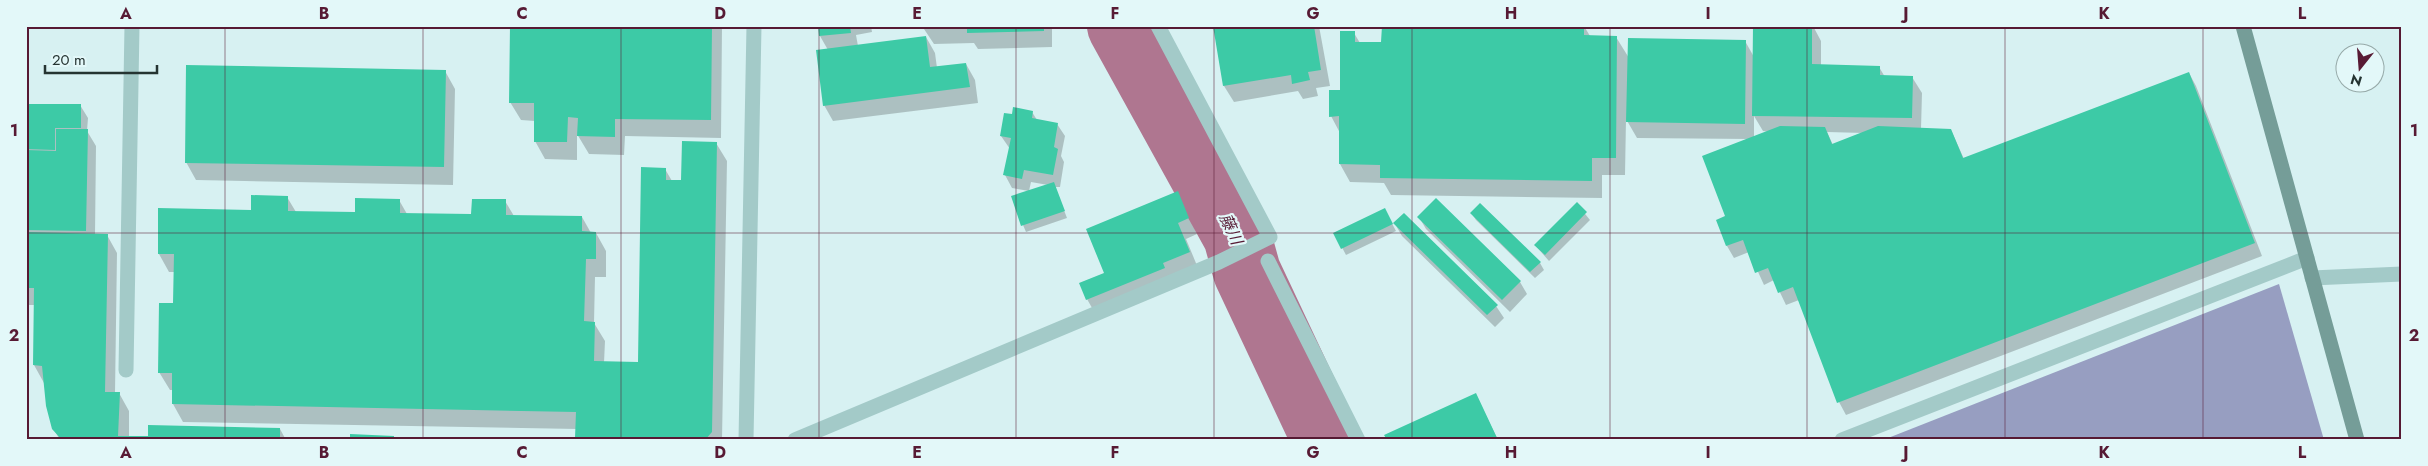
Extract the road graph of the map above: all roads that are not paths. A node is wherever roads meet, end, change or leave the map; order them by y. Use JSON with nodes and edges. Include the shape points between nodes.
{"nodes":[{"id":1,"x":132,"y":26,"type":"edge"},
{"id":2,"x":754,"y":26,"type":"edge"},
{"id":3,"x":1158,"y":26,"type":"edge"},
{"id":4,"x":2242,"y":26,"type":"edge"},
{"id":5,"x":2306,"y":258,"type":"junction"},
{"id":6,"x":1268,"y":261,"type":"dead end"},
{"id":7,"x":2402,"y":274,"type":"edge"},
{"id":8,"x":2312,"y":278,"type":"junction"},
{"id":9,"x":126,"y":370,"type":"dead end"},
{"id":10,"x":746,"y":440,"type":"edge"},
{"id":11,"x":795,"y":440,"type":"edge"},
{"id":12,"x":1358,"y":440,"type":"edge"},
{"id":13,"x":1842,"y":440,"type":"edge"},
{"id":14,"x":2357,"y":440,"type":"edge"}],
"edges":[{"from":1,"to":9,"type":"street"},
{"from":2,"to":10,"type":"street"},
{"from":3,"to":11,"type":"street","via":[[1270,237],[1219,262]]},
{"from":4,"to":5,"type":"street"},
{"from":5,"to":8,"type":"street"},
{"from":5,"to":13,"type":"street"},
{"from":6,"to":12,"type":"street"},
{"from":7,"to":8,"type":"street"},
{"from":8,"to":14,"type":"street"}]}
